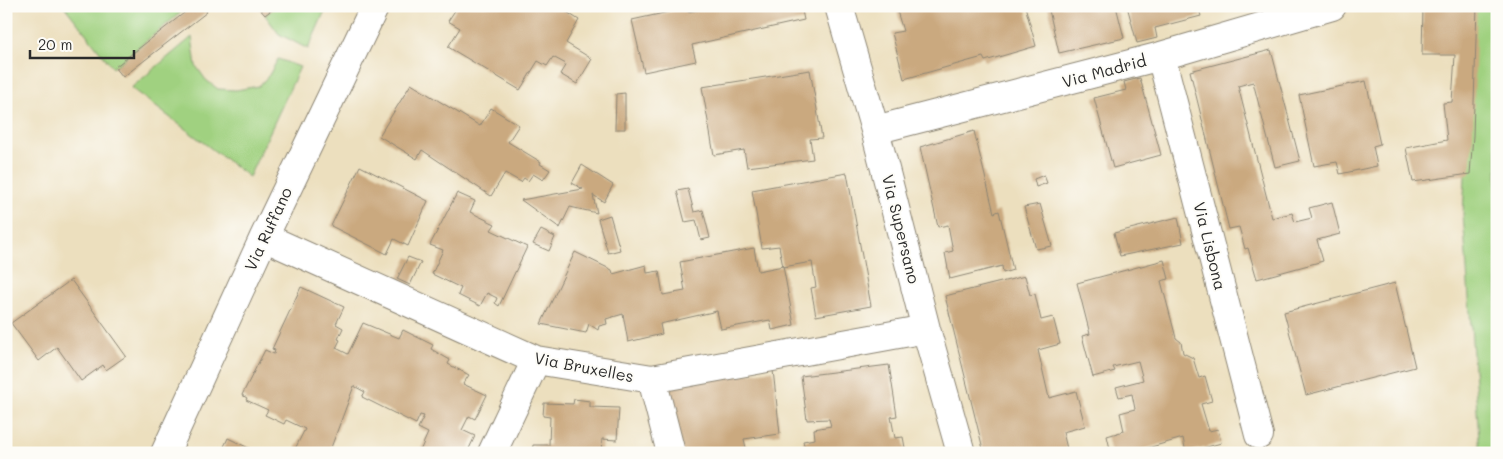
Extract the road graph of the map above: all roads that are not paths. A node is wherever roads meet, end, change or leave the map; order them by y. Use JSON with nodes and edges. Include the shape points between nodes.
{"nodes":[{"id":1,"x":376,"y":6,"type":"edge"},
{"id":2,"x":839,"y":6,"type":"edge"},
{"id":3,"x":1332,"y":6,"type":"edge"},
{"id":4,"x":1161,"y":56,"type":"junction"},
{"id":5,"x":875,"y":130,"type":"junction"},
{"id":6,"x":264,"y":237,"type":"junction"},
{"id":7,"x":926,"y":329,"type":"junction"},
{"id":8,"x":536,"y":360,"type":"junction"},
{"id":9,"x":652,"y":379,"type":"junction"},
{"id":10,"x":1259,"y":435,"type":"dead end"},
{"id":11,"x":165,"y":453,"type":"edge"},
{"id":12,"x":492,"y":453,"type":"edge"},
{"id":13,"x":672,"y":453,"type":"edge"},
{"id":14,"x":961,"y":453,"type":"edge"}],
"edges":[{"from":1,"to":6,"type":"street","name":"Via Ruffano"},
{"from":2,"to":5,"type":"street","name":"Via Supersano"},
{"from":3,"to":4,"type":"street","name":"Via Madrid"},
{"from":4,"to":5,"type":"street","name":"Via Madrid"},
{"from":4,"to":10,"type":"street","name":"Via Lisbona"},
{"from":5,"to":7,"type":"street","name":"Via Supersano"},
{"from":6,"to":8,"type":"street","name":"Via Bruxelles"},
{"from":6,"to":11,"type":"street","name":"Via Ruffano"},
{"from":7,"to":9,"type":"street","name":"Via Bruxelles"},
{"from":7,"to":14,"type":"street","name":"Via Supersano"},
{"from":8,"to":9,"type":"street","name":"Via Bruxelles"},
{"from":8,"to":12,"type":"street"},
{"from":9,"to":13,"type":"street"}]}
